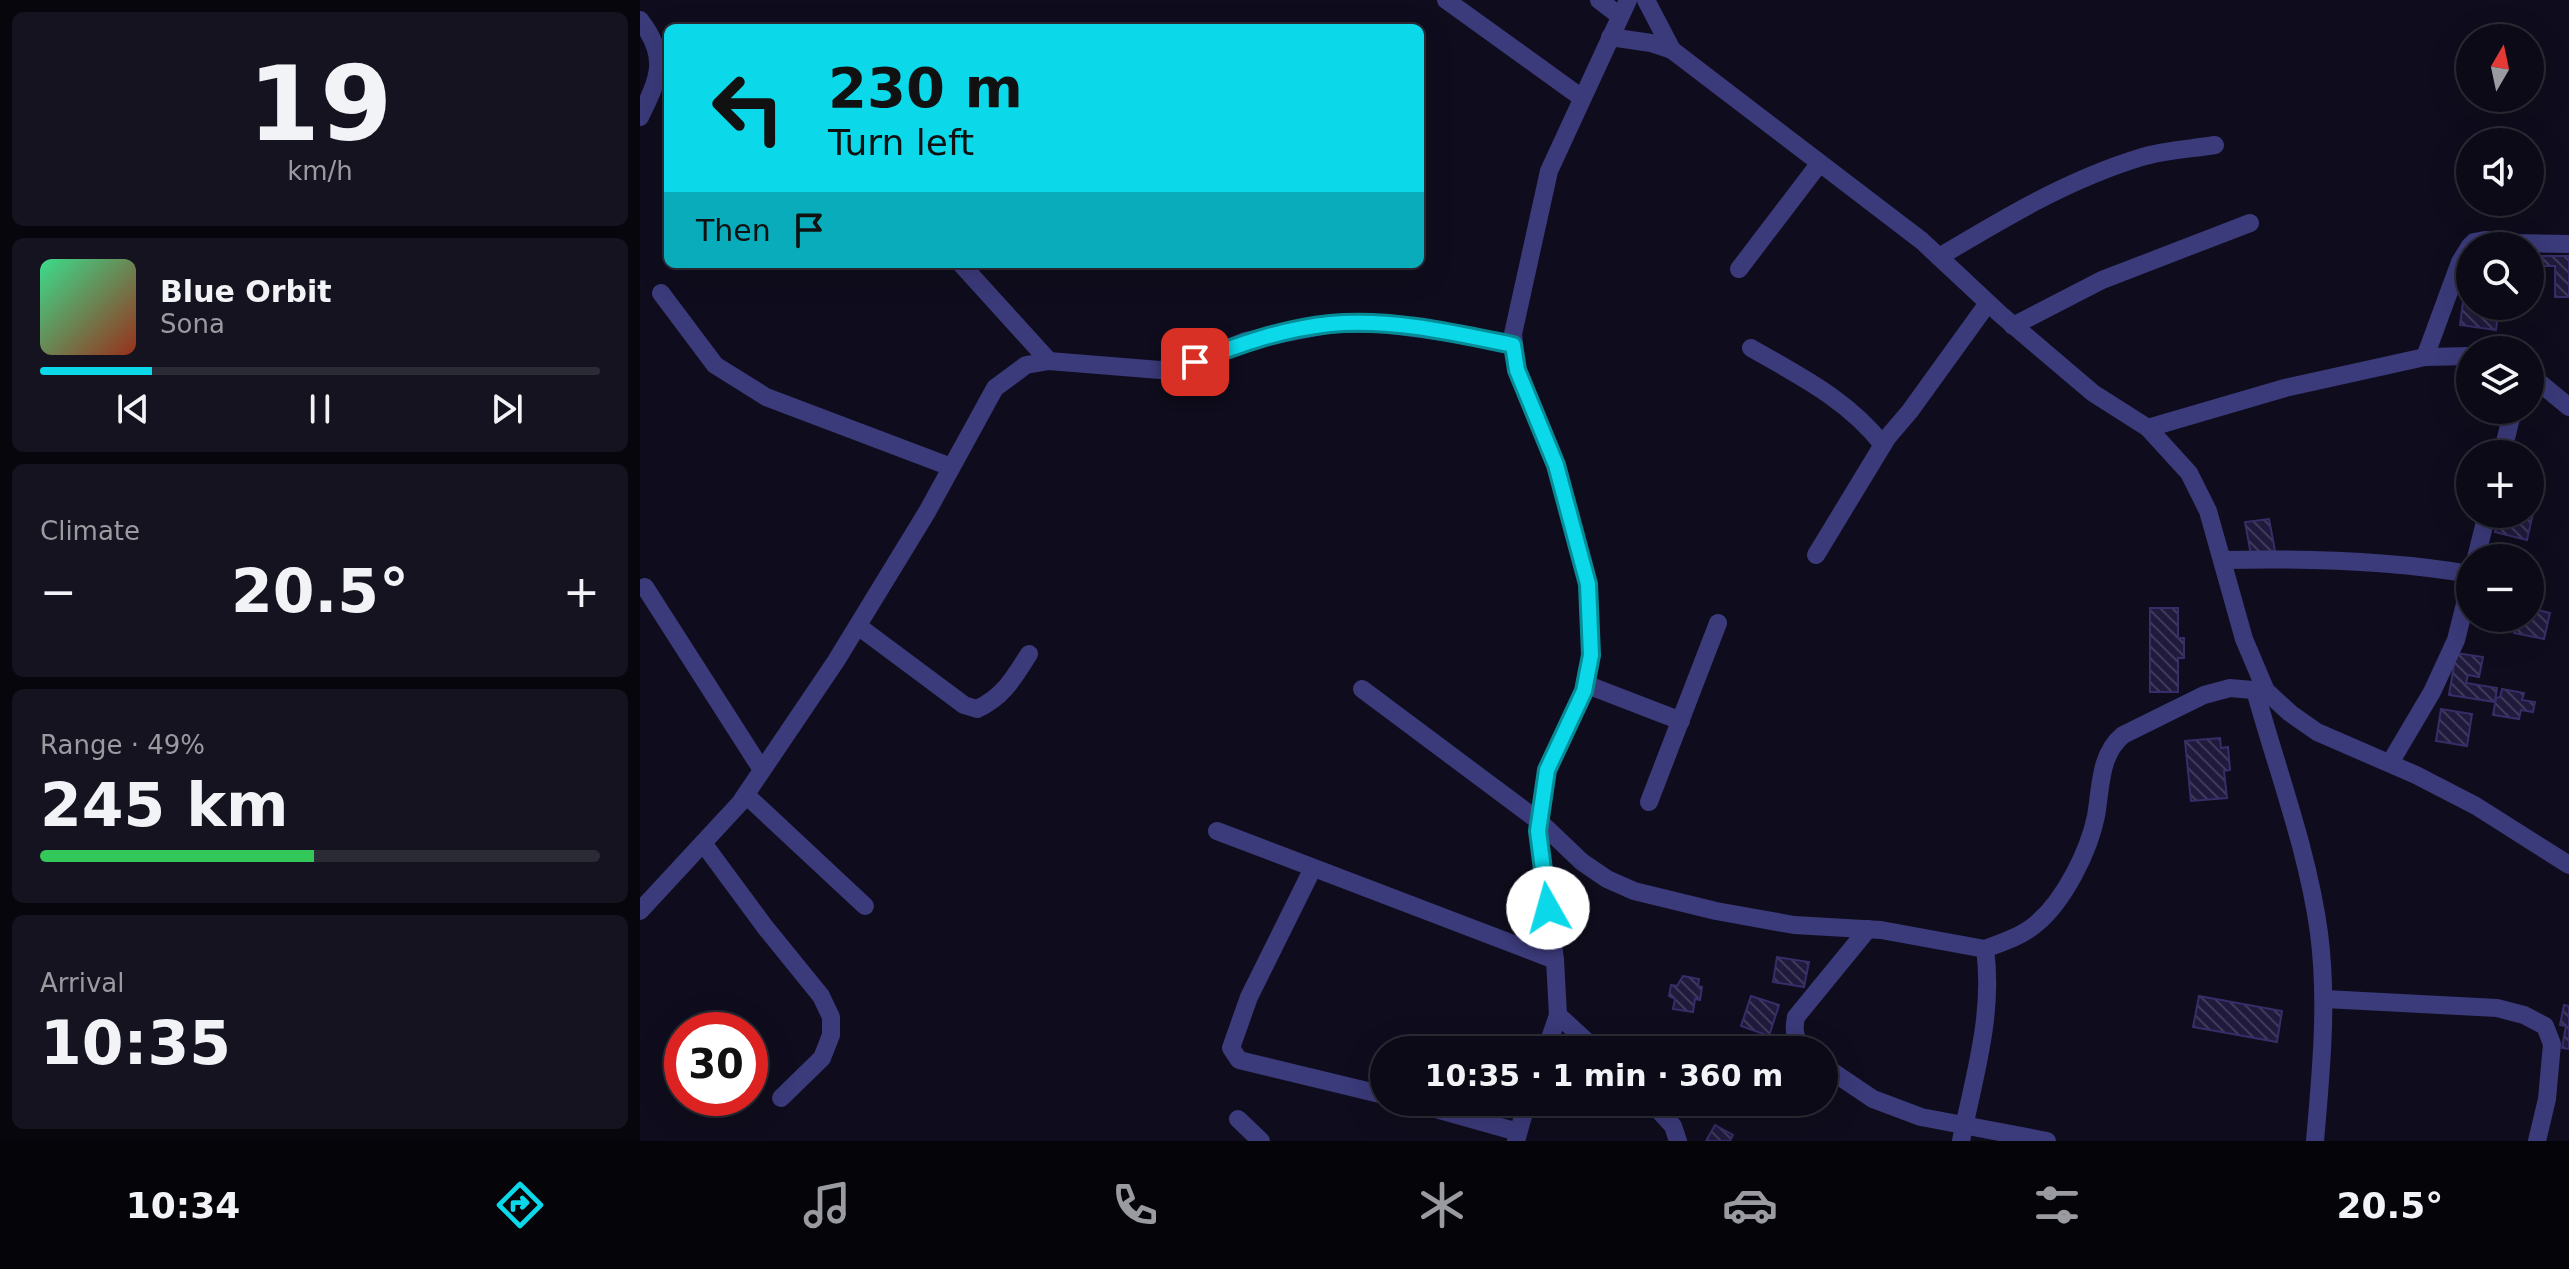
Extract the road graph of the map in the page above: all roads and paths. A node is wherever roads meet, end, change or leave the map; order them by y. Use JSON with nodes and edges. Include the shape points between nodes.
{"nodes":[{"id":1,"x":1446,"y":0,"type":"edge"},
{"id":2,"x":1599,"y":0,"type":"edge"},
{"id":3,"x":1646,"y":0,"type":"edge"},
{"id":4,"x":1624,"y":8,"type":"edge"},
{"id":5,"x":640,"y":20,"type":"edge"},
{"id":6,"x":1610,"y":37,"type":"junction"},
{"id":7,"x":1672,"y":50,"type":"junction"},
{"id":8,"x":1582,"y":98,"type":"junction"},
{"id":9,"x":640,"y":117,"type":"edge"},
{"id":10,"x":2215,"y":145,"type":"dead end"},
{"id":11,"x":1819,"y":164,"type":"junction"},
{"id":12,"x":2250,"y":223,"type":"dead end"},
{"id":13,"x":2544,"y":244,"type":"edge"},
{"id":14,"x":2569,"y":244,"type":"edge"},
{"id":15,"x":1939,"y":257,"type":"junction"},
{"id":16,"x":965,"y":268,"type":"edge"},
{"id":17,"x":1739,"y":269,"type":"dead end"},
{"id":18,"x":2456,"y":273,"type":"edge"},
{"id":19,"x":661,"y":293,"type":"dead end"},
{"id":20,"x":1988,"y":303,"type":"junction"},
{"id":21,"x":2013,"y":326,"type":"junction"},
{"id":22,"x":1513,"y":345,"type":"junction"},
{"id":23,"x":1751,"y":348,"type":"dead end"},
{"id":24,"x":2456,"y":356,"type":"edge"},
{"id":25,"x":2425,"y":357,"type":"junction"},
{"id":26,"x":1049,"y":361,"type":"junction"},
{"id":27,"x":2544,"y":386,"type":"edge"},
{"id":28,"x":2569,"y":407,"type":"edge"},
{"id":29,"x":2148,"y":428,"type":"junction"},
{"id":30,"x":1883,"y":445,"type":"junction"},
{"id":31,"x":951,"y":467,"type":"junction"},
{"id":32,"x":1816,"y":555,"type":"dead end"},
{"id":33,"x":2223,"y":560,"type":"junction"},
{"id":34,"x":2456,"y":571,"type":"edge"},
{"id":35,"x":645,"y":587,"type":"dead end"},
{"id":36,"x":1718,"y":623,"type":"dead end"},
{"id":37,"x":858,"y":626,"type":"junction"},
{"id":38,"x":2458,"y":632,"type":"edge"},
{"id":39,"x":1029,"y":654,"type":"dead end"},
{"id":40,"x":1585,"y":684,"type":"junction"},
{"id":41,"x":1362,"y":689,"type":"dead end"},
{"id":42,"x":2260,"y":690,"type":"junction"},
{"id":43,"x":1681,"y":721,"type":"junction"},
{"id":44,"x":2390,"y":763,"type":"junction"},
{"id":45,"x":762,"y":770,"type":"junction"},
{"id":46,"x":746,"y":795,"type":"junction"},
{"id":47,"x":1649,"y":802,"type":"dead end"},
{"id":48,"x":1540,"y":822,"type":"junction"},
{"id":49,"x":1217,"y":831,"type":"dead end"},
{"id":50,"x":703,"y":843,"type":"junction"},
{"id":51,"x":2569,"y":865,"type":"edge"},
{"id":52,"x":1313,"y":868,"type":"junction"},
{"id":53,"x":865,"y":906,"type":"dead end"},
{"id":54,"x":640,"y":911,"type":"edge"},
{"id":55,"x":1868,"y":929,"type":"junction"},
{"id":56,"x":1985,"y":949,"type":"junction"},
{"id":57,"x":1555,"y":960,"type":"junction"},
{"id":58,"x":2325,"y":999,"type":"junction"},
{"id":59,"x":1558,"y":1015,"type":"junction"},
{"id":60,"x":1551,"y":1036,"type":"edge"},
{"id":61,"x":1581,"y":1036,"type":"edge"},
{"id":62,"x":1796,"y":1036,"type":"edge"},
{"id":63,"x":1838,"y":1075,"type":"edge"},
{"id":64,"x":1370,"y":1092,"type":"edge"},
{"id":65,"x":781,"y":1098,"type":"dead end"},
{"id":66,"x":1455,"y":1116,"type":"edge"},
{"id":67,"x":1523,"y":1116,"type":"edge"},
{"id":68,"x":1664,"y":1116,"type":"edge"},
{"id":69,"x":1238,"y":1119,"type":"dead end"},
{"id":70,"x":1962,"y":1133,"type":"edge"},
{"id":71,"x":1517,"y":1136,"type":"edge"},
{"id":72,"x":1261,"y":1141,"type":"edge"},
{"id":73,"x":1678,"y":1141,"type":"edge"},
{"id":74,"x":2047,"y":1141,"type":"edge"},
{"id":75,"x":2315,"y":1141,"type":"edge"},
{"id":76,"x":2537,"y":1141,"type":"edge"}],
"edges":[{"from":1,"to":8,"type":"street"},
{"from":2,"to":4,"type":"street"},
{"from":3,"to":7,"type":"street"},
{"from":4,"to":6,"type":"street"},
{"from":5,"to":9,"type":"street","via":[[660,57],[656,83]]},
{"from":6,"to":7,"type":"street"},
{"from":6,"to":8,"type":"street"},
{"from":7,"to":11,"type":"street"},
{"from":8,"to":22,"type":"street","via":[[1542,193]]},
{"from":10,"to":15,"type":"street","via":[[2145,156],[2087,176],[2022,207]]},
{"from":11,"to":15,"type":"street"},
{"from":11,"to":17,"type":"street"},
{"from":12,"to":21,"type":"street","via":[[2102,280]]},
{"from":13,"to":14,"type":"street"},
{"from":15,"to":20,"type":"street"},
{"from":16,"to":26,"type":"street"},
{"from":18,"to":25,"type":"street"},
{"from":19,"to":31,"type":"street","via":[[715,365],[766,397]]},
{"from":20,"to":21,"type":"street"},
{"from":20,"to":30,"type":"street"},
{"from":21,"to":29,"type":"street","via":[[2093,393]]},
{"from":22,"to":26,"type":"street","via":[[1384,324],[1332,324],[1245,341],[1160,370]]},
{"from":22,"to":40,"type":"street","via":[[1517,370],[1556,465],[1588,584],[1591,655]]},
{"from":23,"to":30,"type":"street","via":[[1846,406]]},
{"from":24,"to":25,"type":"street"},
{"from":25,"to":29,"type":"street","via":[[2285,388]]},
{"from":26,"to":31,"type":"street","via":[[1026,365],[995,388]]},
{"from":27,"to":28,"type":"street"},
{"from":29,"to":33,"type":"street","via":[[2189,473]]},
{"from":30,"to":32,"type":"street"},
{"from":31,"to":37,"type":"street"},
{"from":33,"to":34,"type":"street","via":[[2294,558]]},
{"from":33,"to":42,"type":"street"},
{"from":35,"to":45,"type":"street"},
{"from":36,"to":43,"type":"street"},
{"from":37,"to":39,"type":"street","via":[[964,705],[977,709],[1008,688]]},
{"from":37,"to":45,"type":"street"},
{"from":38,"to":44,"type":"street","via":[[2432,692]]},
{"from":40,"to":43,"type":"street"},
{"from":40,"to":48,"type":"street","via":[[1547,770]]},
{"from":41,"to":48,"type":"street"},
{"from":42,"to":44,"type":"street","via":[[2317,732]]},
{"from":42,"to":56,"type":"street","via":[[2230,688],[2204,695],[2113,744],[2095,820],[2071,879],[2037,923]]},
{"from":42,"to":58,"type":"street","via":[[2305,861]]},
{"from":43,"to":47,"type":"street"},
{"from":44,"to":51,"type":"street","via":[[2476,806]]},
{"from":45,"to":46,"type":"street"},
{"from":46,"to":50,"type":"street"},
{"from":46,"to":53,"type":"street"},
{"from":48,"to":55,"type":"street","via":[[1582,862],[1634,891],[1794,925]]},
{"from":48,"to":57,"type":"street"},
{"from":49,"to":52,"type":"street"},
{"from":50,"to":54,"type":"street"},
{"from":50,"to":65,"type":"street","via":[[821,996],[831,1017],[822,1058]]},
{"from":52,"to":57,"type":"street"},
{"from":52,"to":64,"type":"street","via":[[1249,997],[1231,1048],[1239,1060]]},
{"from":55,"to":56,"type":"street"},
{"from":55,"to":62,"type":"street","via":[[1796,1017]]},
{"from":56,"to":70,"type":"street","via":[[1988,1008]]},
{"from":57,"to":59,"type":"street"},
{"from":58,"to":75,"type":"street"},
{"from":58,"to":76,"type":"street","via":[[2497,1008],[2545,1026],[2552,1044]]},
{"from":59,"to":60,"type":"street"},
{"from":59,"to":61,"type":"street"},
{"from":63,"to":70,"type":"street","via":[[1873,1099]]},
{"from":66,"to":71,"type":"street"},
{"from":67,"to":71,"type":"street"},
{"from":68,"to":73,"type":"street"},
{"from":69,"to":72,"type":"street"},
{"from":70,"to":74,"type":"street"}]}
